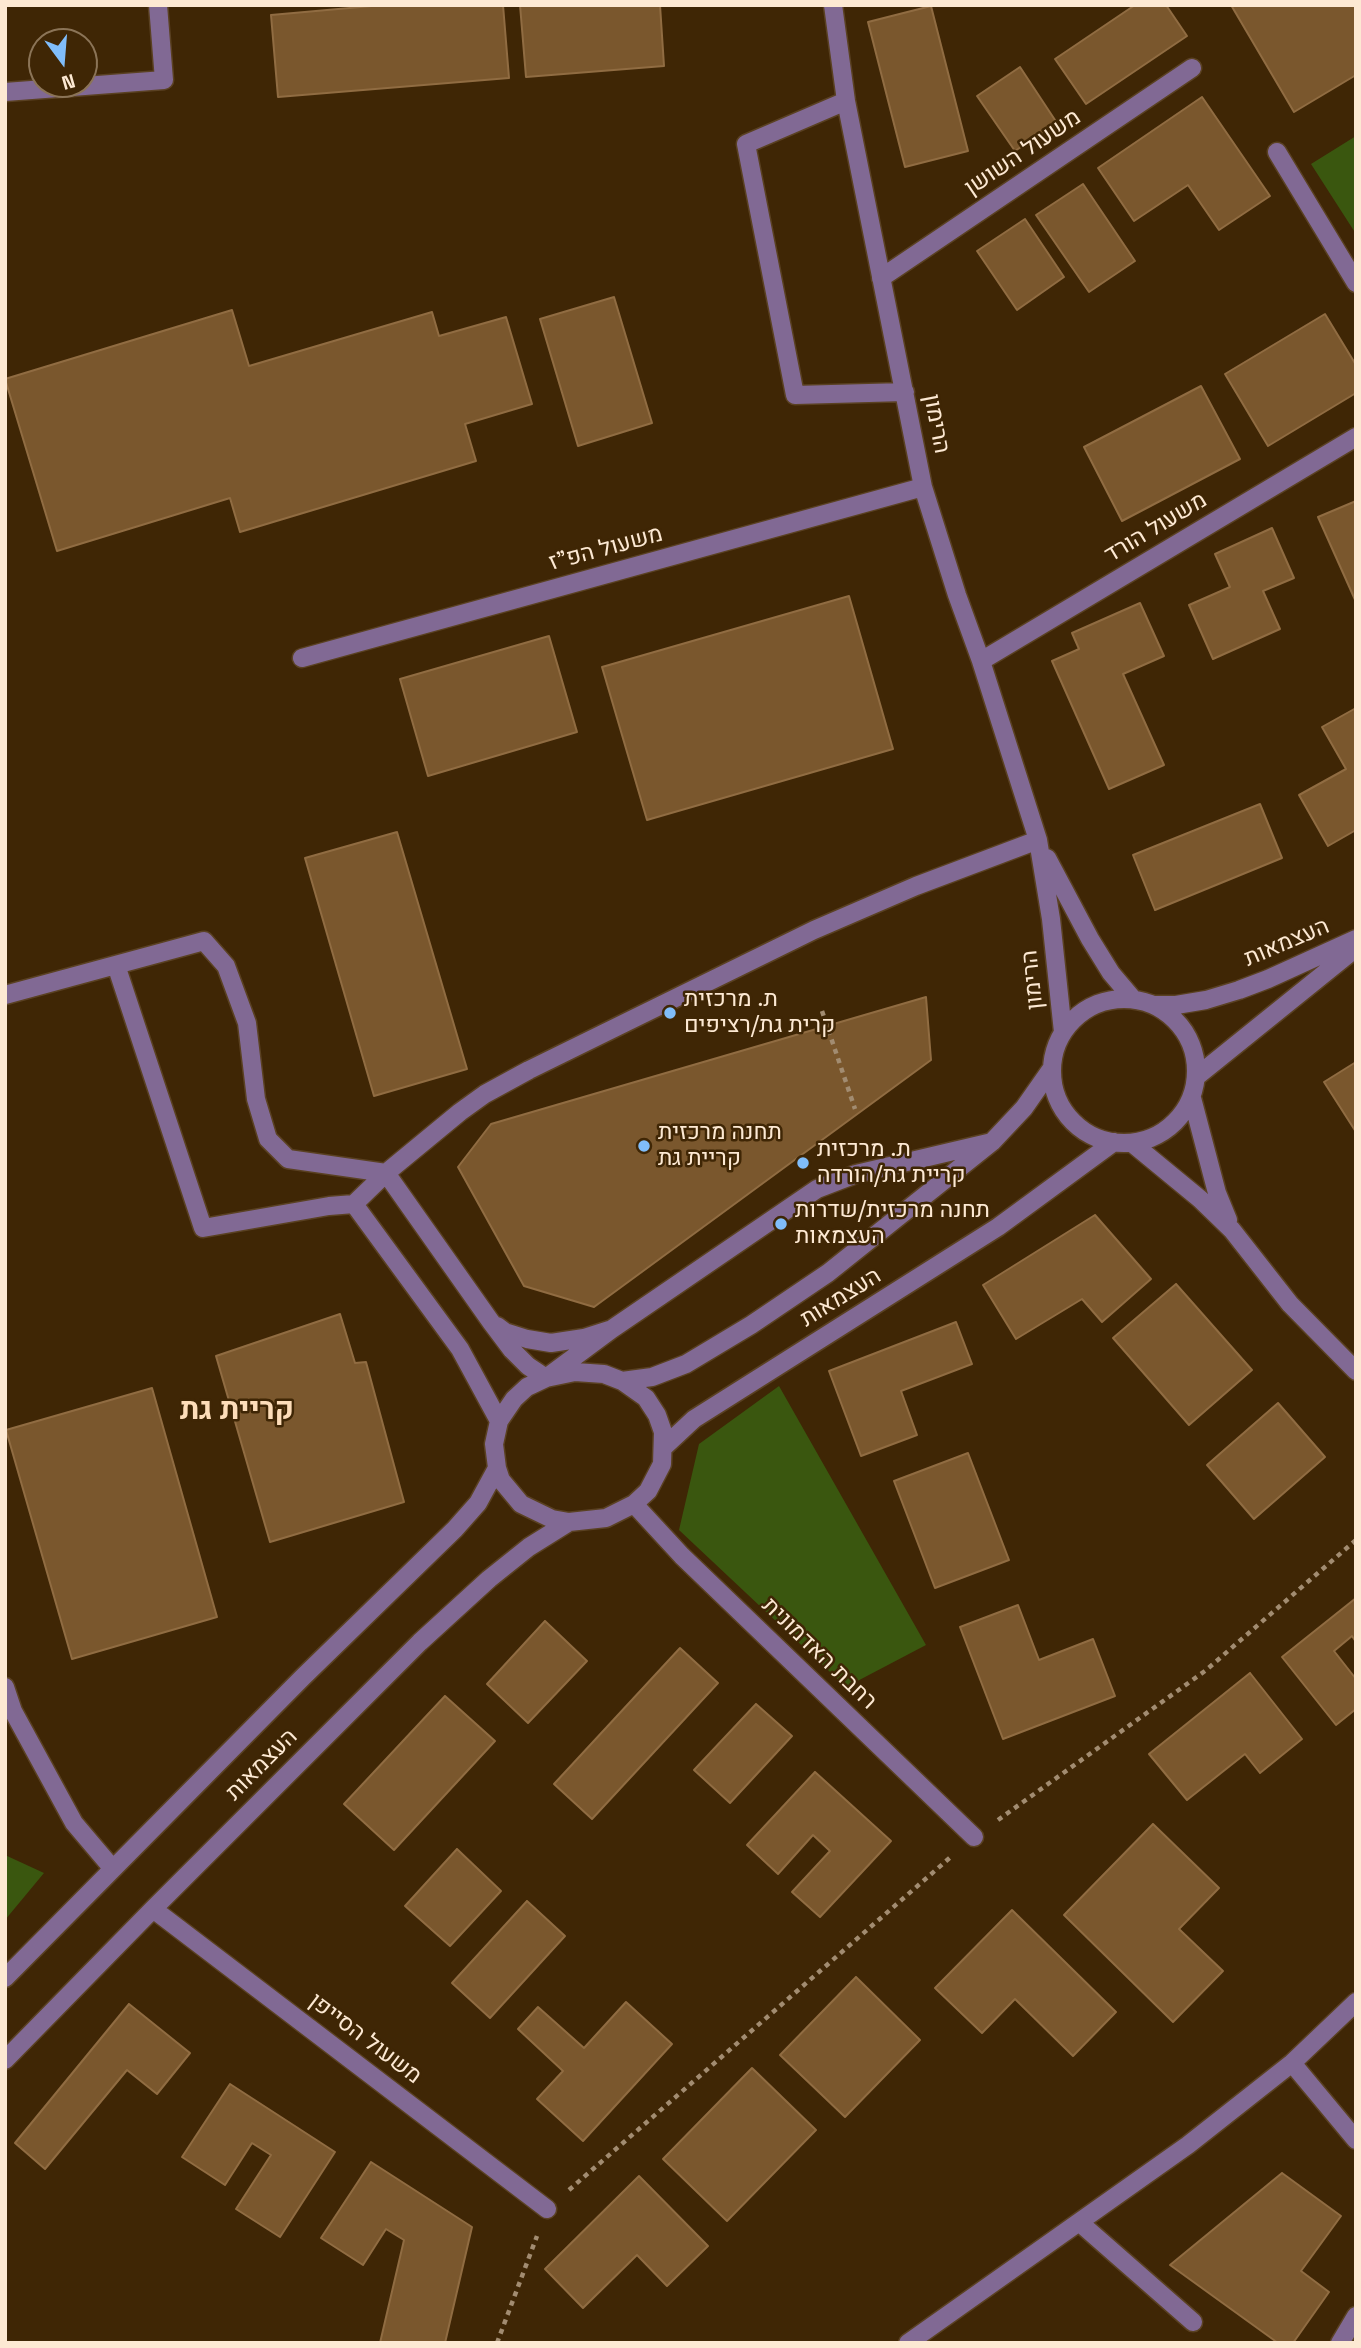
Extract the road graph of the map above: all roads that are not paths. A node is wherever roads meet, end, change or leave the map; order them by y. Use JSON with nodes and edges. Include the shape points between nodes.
{"nodes":[{"id":1,"x":158,"y":5,"type":"edge"},
{"id":2,"x":833,"y":6,"type":"edge"},
{"id":3,"x":1192,"y":68,"type":"dead end"},
{"id":4,"x":5,"y":92,"type":"edge"},
{"id":5,"x":846,"y":101,"type":"junction"},
{"id":6,"x":1277,"y":152,"type":"dead end"},
{"id":7,"x":881,"y":278,"type":"junction"},
{"id":8,"x":1356,"y":283,"type":"edge"},
{"id":9,"x":905,"y":393,"type":"junction"},
{"id":10,"x":1356,"y":437,"type":"edge"},
{"id":11,"x":923,"y":487,"type":"junction"},
{"id":12,"x":302,"y":658,"type":"dead end"},
{"id":13,"x":981,"y":661,"type":"junction"},
{"id":14,"x":1038,"y":840,"type":"junction"},
{"id":15,"x":1356,"y":940,"type":"edge"},
{"id":16,"x":1356,"y":948,"type":"edge"},
{"id":17,"x":116,"y":965,"type":"junction"},
{"id":18,"x":5,"y":995,"type":"edge"},
{"id":19,"x":1133,"y":999,"type":"junction"},
{"id":20,"x":1154,"y":1005,"type":"junction"},
{"id":21,"x":1063,"y":1032,"type":"junction"},
{"id":22,"x":1052,"y":1068,"type":"junction"},
{"id":23,"x":1196,"y":1077,"type":"junction"},
{"id":24,"x":1192,"y":1098,"type":"junction"},
{"id":25,"x":992,"y":1142,"type":"junction"},
{"id":26,"x":1123,"y":1142,"type":"junction"},
{"id":27,"x":386,"y":1173,"type":"junction"},
{"id":28,"x":355,"y":1204,"type":"junction"},
{"id":29,"x":1231,"y":1230,"type":"junction"},
{"id":30,"x":491,"y":1321,"type":"junction"},
{"id":31,"x":612,"y":1329,"type":"junction"},
{"id":32,"x":1356,"y":1371,"type":"edge"},
{"id":33,"x":546,"y":1378,"type":"junction"},
{"id":34,"x":622,"y":1381,"type":"junction"},
{"id":35,"x":499,"y":1421,"type":"junction"},
{"id":36,"x":664,"y":1447,"type":"junction"},
{"id":37,"x":497,"y":1468,"type":"junction"},
{"id":38,"x":634,"y":1504,"type":"junction"},
{"id":39,"x":569,"y":1522,"type":"junction"},
{"id":40,"x":5,"y":1687,"type":"edge"},
{"id":41,"x":974,"y":1837,"type":"road end"},
{"id":42,"x":113,"y":1869,"type":"junction"},
{"id":43,"x":153,"y":1909,"type":"junction"},
{"id":44,"x":5,"y":1978,"type":"edge"},
{"id":45,"x":1356,"y":2002,"type":"edge"},
{"id":46,"x":5,"y":2060,"type":"edge"},
{"id":47,"x":1292,"y":2063,"type":"junction"},
{"id":48,"x":1356,"y":2140,"type":"edge"},
{"id":49,"x":547,"y":2209,"type":"road end"},
{"id":50,"x":1079,"y":2222,"type":"junction"},
{"id":51,"x":1356,"y":2316,"type":"edge"},
{"id":52,"x":1193,"y":2322,"type":"dead end"},
{"id":53,"x":908,"y":2343,"type":"edge"},
{"id":54,"x":1340,"y":2343,"type":"edge"}],
"edges":[{"from":1,"to":4,"type":"street","via":[[164,80]]},
{"from":2,"to":5,"type":"street","name":"הרימון"},
{"from":3,"to":7,"type":"street","name":"משעול השושן"},
{"from":5,"to":7,"type":"street","name":"הרימון"},
{"from":5,"to":9,"type":"street","via":[[746,144],[795,395]]},
{"from":6,"to":8,"type":"street"},
{"from":7,"to":9,"type":"street","name":"הרימון"},
{"from":9,"to":11,"type":"street","name":"הרימון"},
{"from":10,"to":13,"type":"street","name":"משעול הורד"},
{"from":11,"to":12,"type":"street","name":"משעול הפ\"ז"},
{"from":11,"to":13,"type":"street","name":"הרימון"},
{"from":13,"to":14,"type":"street","name":"הרימון"},
{"from":14,"to":19,"type":"street","name":"הרימון","via":[[1090,939]]},
{"from":14,"to":21,"type":"street","name":"הרימון"},
{"from":14,"to":27,"type":"street","via":[[865,907],[496,1088]]},
{"from":15,"to":20,"type":"street","name":"העצמאות","via":[[1268,979],[1206,1000]]},
{"from":16,"to":23,"type":"street","name":"העצמאות"},
{"from":17,"to":18,"type":"street"},
{"from":17,"to":27,"type":"street","via":[[204,941],[226,966],[247,1023],[256,1099],[268,1139],[288,1159]]},
{"from":17,"to":28,"type":"street","via":[[204,1228]]},
{"from":19,"to":20,"type":"street"},
{"from":19,"to":21,"type":"street","via":[[1093,1005]]},
{"from":20,"to":23,"type":"street","via":[[1173,1017],[1187,1035],[1195,1055]]},
{"from":21,"to":22,"type":"street"},
{"from":22,"to":25,"type":"street","name":"העצמאות"},
{"from":22,"to":26,"type":"street","via":[[1062,1108],[1076,1124],[1094,1136]]},
{"from":23,"to":24,"type":"street"},
{"from":24,"to":26,"type":"street","via":[[1168,1128],[1151,1138]]},
{"from":24,"to":29,"type":"street"},
{"from":25,"to":31,"type":"street","via":[[856,1174],[817,1189]]},
{"from":25,"to":34,"type":"street","name":"העצמאות","via":[[828,1273],[751,1325],[686,1364],[652,1377]]},
{"from":26,"to":29,"type":"street","via":[[1200,1199]]},
{"from":26,"to":36,"type":"street","name":"העצמאות","via":[[998,1227],[694,1419]]},
{"from":27,"to":28,"type":"street"},
{"from":27,"to":30,"type":"street"},
{"from":28,"to":35,"type":"street","via":[[460,1349]]},
{"from":29,"to":32,"type":"street","via":[[1290,1304]]},
{"from":30,"to":31,"type":"street","via":[[505,1332],[551,1343]]},
{"from":30,"to":33,"type":"street","via":[[512,1350]]},
{"from":31,"to":33,"type":"street"},
{"from":33,"to":34,"type":"street","via":[[575,1372]]},
{"from":33,"to":35,"type":"street","via":[[527,1387]]},
{"from":34,"to":36,"type":"street","via":[[646,1398],[660,1423]]},
{"from":35,"to":37,"type":"street","via":[[494,1444]]},
{"from":36,"to":38,"type":"street","via":[[656,1478]]},
{"from":37,"to":39,"type":"street","via":[[521,1504]]},
{"from":37,"to":42,"type":"street","name":"העצמאות","via":[[478,1503],[455,1529]]},
{"from":38,"to":39,"type":"street","via":[[606,1518]]},
{"from":38,"to":41,"type":"street","name":"רחבת האדמונית","via":[[682,1556]]},
{"from":39,"to":43,"type":"street","name":"העצמאות","via":[[489,1579],[420,1642]]},
{"from":40,"to":42,"type":"street","via":[[13,1711],[74,1823]]},
{"from":42,"to":44,"type":"street","name":"העצמאות"},
{"from":43,"to":46,"type":"street","name":"העצמאות"},
{"from":43,"to":49,"type":"street","name":"משעול הסייפן"},
{"from":45,"to":47,"type":"street"},
{"from":47,"to":48,"type":"street"},
{"from":47,"to":50,"type":"street","via":[[1188,2146]]},
{"from":50,"to":52,"type":"street"},
{"from":50,"to":53,"type":"street"},
{"from":51,"to":54,"type":"street"}]}
